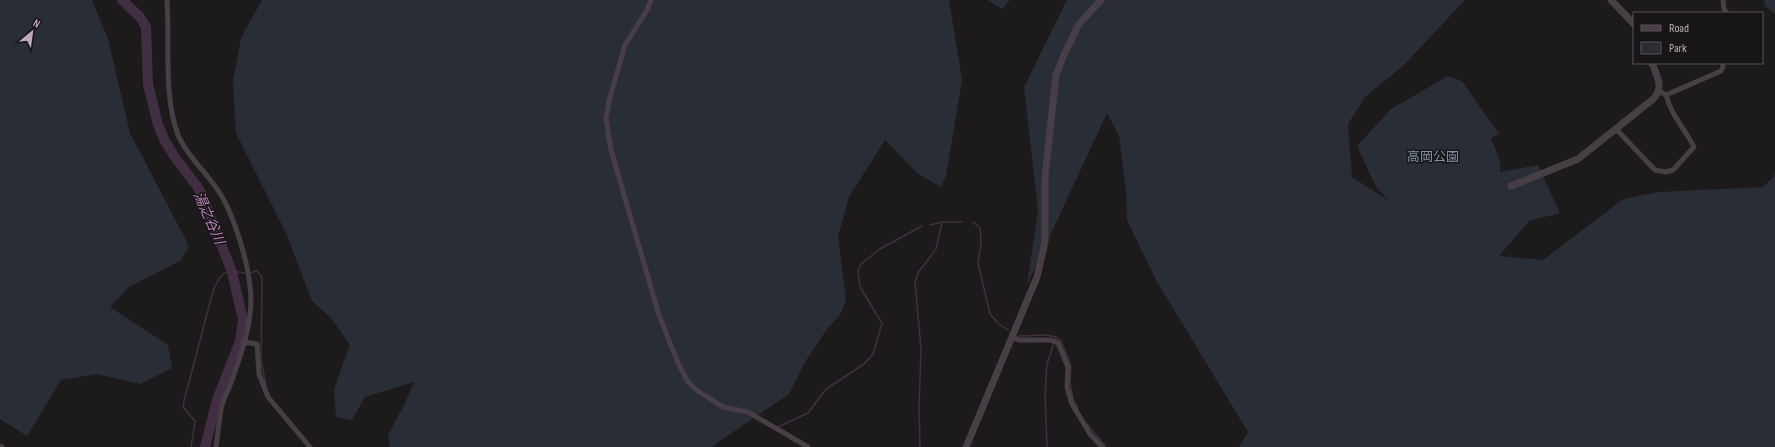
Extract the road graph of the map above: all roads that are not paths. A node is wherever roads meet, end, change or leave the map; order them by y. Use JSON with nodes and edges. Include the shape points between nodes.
{"nodes":[{"id":1,"x":168,"y":0,"type":"edge"},
{"id":2,"x":651,"y":0,"type":"edge"},
{"id":3,"x":1101,"y":0,"type":"edge"},
{"id":4,"x":1611,"y":0,"type":"edge"},
{"id":5,"x":1723,"y":0,"type":"edge"},
{"id":6,"x":1726,"y":12,"type":"edge"},
{"id":7,"x":1633,"y":23,"type":"edge"},
{"id":8,"x":1652,"y":64,"type":"edge"},
{"id":9,"x":1722,"y":64,"type":"edge"},
{"id":10,"x":1662,"y":93,"type":"junction"},
{"id":11,"x":1616,"y":129,"type":"junction"},
{"id":12,"x":1511,"y":186,"type":"dead end"},
{"id":13,"x":1012,"y":337,"type":"junction"},
{"id":14,"x":243,"y":342,"type":"junction"},
{"id":15,"x":216,"y":447,"type":"edge"},
{"id":16,"x":310,"y":447,"type":"edge"},
{"id":17,"x":808,"y":447,"type":"edge"},
{"id":18,"x":966,"y":447,"type":"edge"},
{"id":19,"x":1102,"y":447,"type":"edge"}],
"edges":[{"from":1,"to":14,"type":"street","via":[[170,90],[175,122],[185,148],[219,191],[238,238],[251,293],[249,324]]},
{"from":2,"to":17,"type":"street","via":[[625,46],[606,119],[611,150],[659,315],[678,363],[688,382],[698,391],[723,407],[748,412]]},
{"from":3,"to":13,"type":"street","via":[[1079,24],[1056,75],[1045,178],[1045,242],[1037,277]]},
{"from":4,"to":7,"type":"street"},
{"from":5,"to":6,"type":"street"},
{"from":8,"to":10,"type":"street"},
{"from":9,"to":10,"type":"street","via":[[1721,71]]},
{"from":10,"to":11,"type":"street"},
{"from":10,"to":11,"type":"street","via":[[1694,147],[1673,170],[1655,170]]},
{"from":11,"to":12,"type":"street","via":[[1578,159]]},
{"from":13,"to":18,"type":"street"},
{"from":13,"to":19,"type":"street","via":[[1019,340],[1051,340],[1058,343],[1068,367],[1067,387],[1072,404],[1090,434]]},
{"from":14,"to":15,"type":"street","via":[[222,405]]},
{"from":14,"to":16,"type":"street","via":[[257,344],[259,374],[268,397]]}]}
